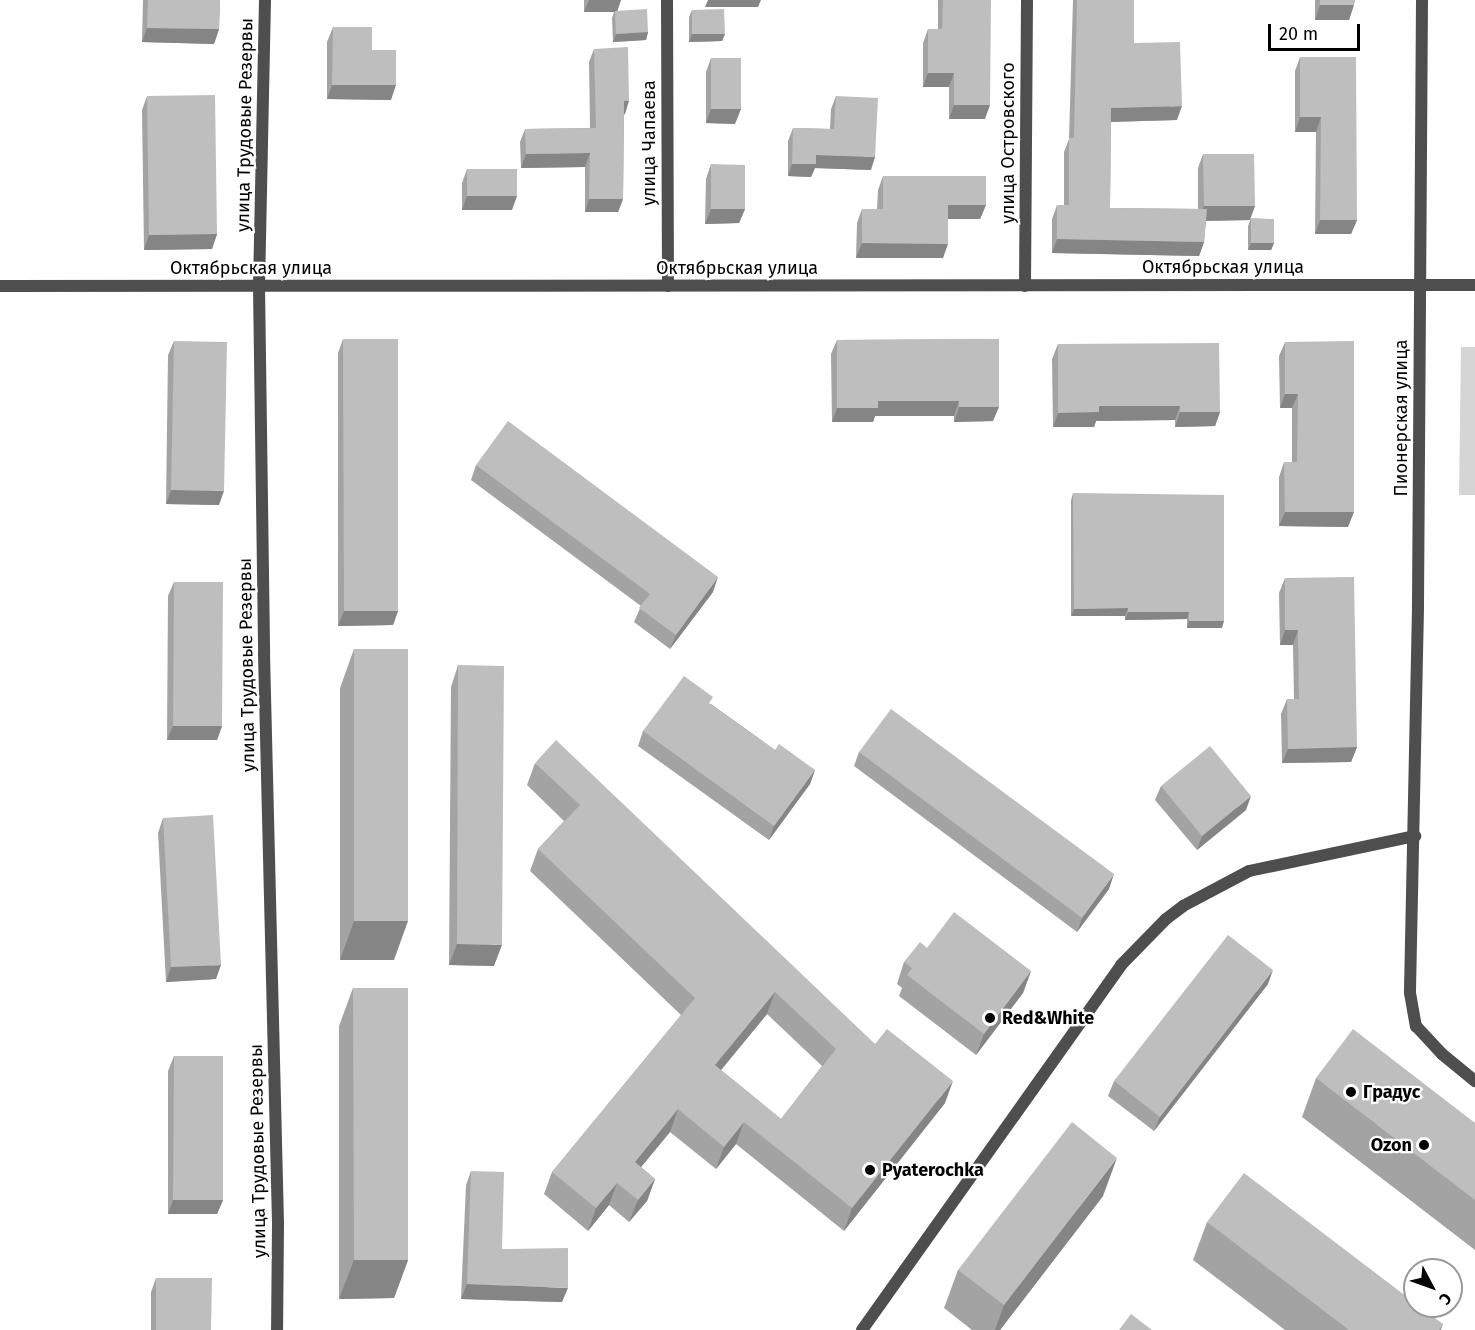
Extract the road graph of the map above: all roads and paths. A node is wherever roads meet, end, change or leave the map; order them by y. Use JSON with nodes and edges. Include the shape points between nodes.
{"nodes":[{"id":1,"x":265,"y":0,"type":"edge"},
{"id":2,"x":666,"y":0,"type":"edge"},
{"id":3,"x":1027,"y":0,"type":"edge"},
{"id":4,"x":1422,"y":0,"type":"edge"},
{"id":5,"x":1420,"y":285,"type":"junction"},
{"id":6,"x":1475,"y":285,"type":"edge"},
{"id":7,"x":0,"y":286,"type":"edge"},
{"id":8,"x":259,"y":286,"type":"junction"},
{"id":9,"x":668,"y":286,"type":"junction"},
{"id":10,"x":1025,"y":286,"type":"junction"},
{"id":11,"x":1415,"y":836,"type":"junction"},
{"id":12,"x":1475,"y":1081,"type":"edge"},
{"id":13,"x":277,"y":1330,"type":"edge"},
{"id":14,"x":862,"y":1330,"type":"edge"}],
"edges":[{"from":1,"to":8,"type":"street","name":"улица Трудовые Резервы"},
{"from":2,"to":9,"type":"street","name":"улица Чапаева"},
{"from":3,"to":10,"type":"street","name":"улица Островского"},
{"from":4,"to":5,"type":"street","name":"Пионерская улица"},
{"from":5,"to":6,"type":"street","name":"Октябрьская улица"},
{"from":5,"to":10,"type":"street","name":"Октябрьская улица"},
{"from":5,"to":11,"type":"street","name":"Пионерская улица"},
{"from":7,"to":8,"type":"street","name":"Октябрьская улица"},
{"from":8,"to":9,"type":"street","name":"Октябрьская улица"},
{"from":8,"to":13,"type":"street","name":"улица Трудовые Резервы"},
{"from":9,"to":10,"type":"street","name":"Октябрьская улица"},
{"from":11,"to":12,"type":"street","name":"Пионерская улица","via":[[1411,1011],[1425,1037]]},
{"from":11,"to":14,"type":"street","via":[[1249,871],[1183,906],[1166,920],[1121,965]]}]}
